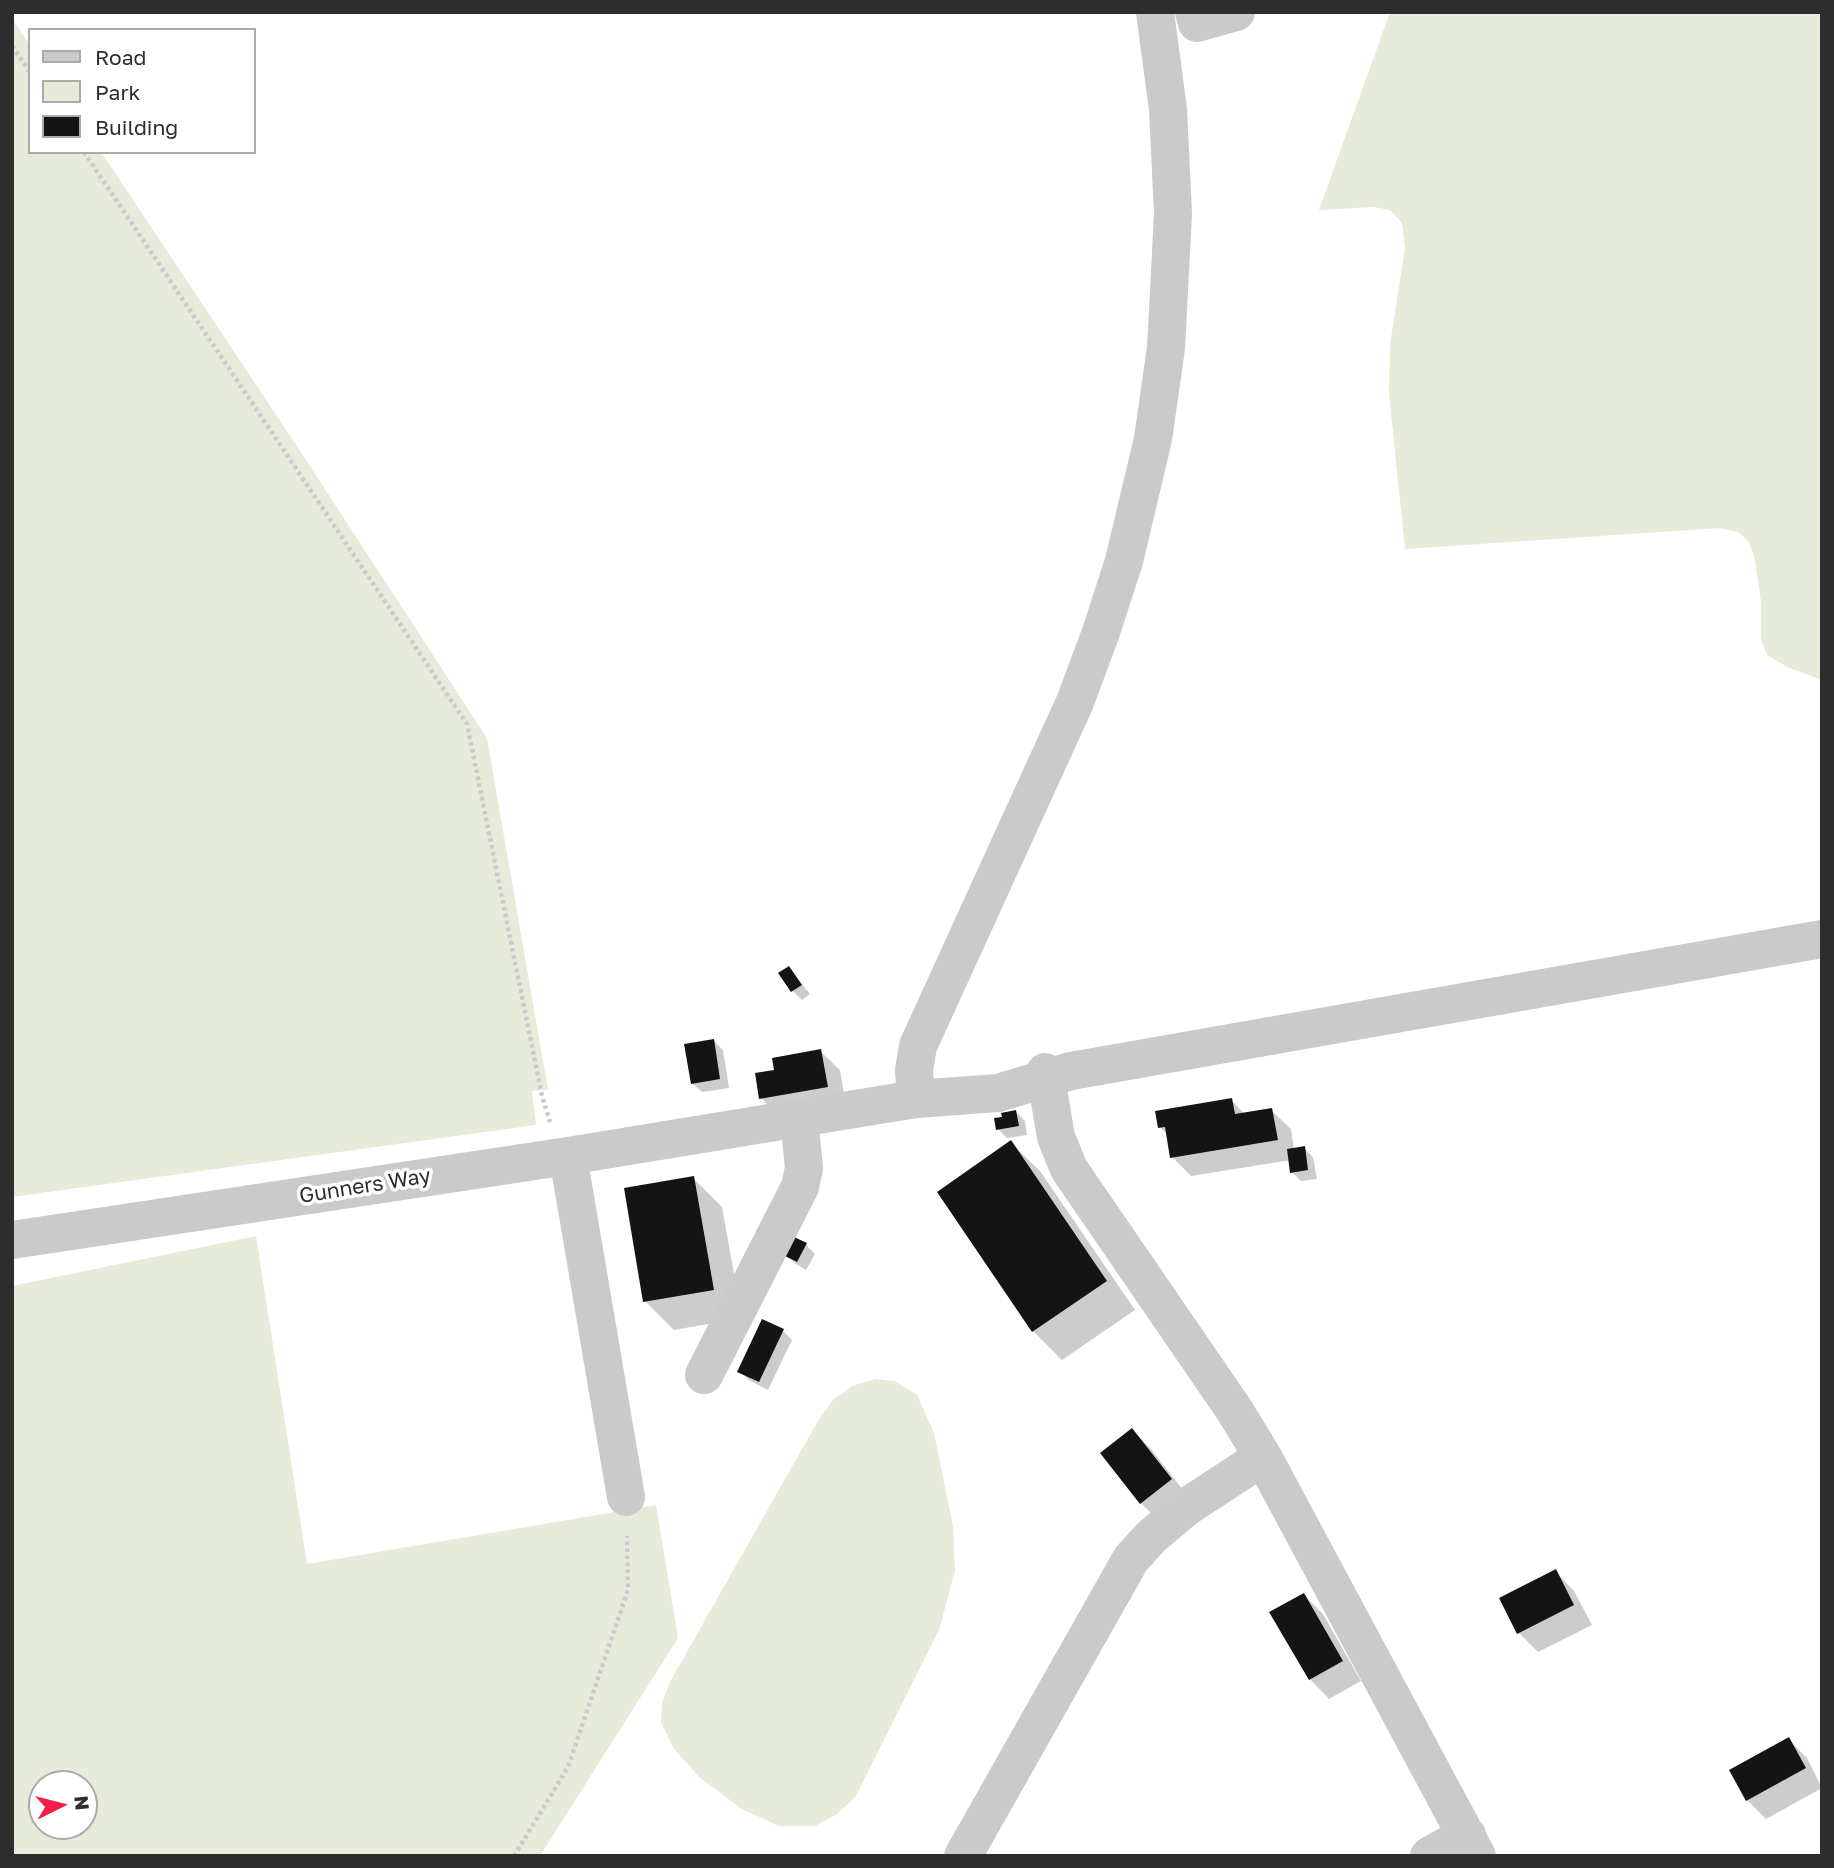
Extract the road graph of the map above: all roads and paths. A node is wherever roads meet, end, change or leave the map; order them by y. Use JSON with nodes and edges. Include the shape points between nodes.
{"nodes":[{"id":1,"x":1155,"y":12,"type":"edge"},
{"id":2,"x":1194,"y":12,"type":"edge"},
{"id":3,"x":1236,"y":12,"type":"edge"},
{"id":4,"x":12,"y":46,"type":"edge"},
{"id":5,"x":28,"y":69,"type":"edge"},
{"id":6,"x":85,"y":154,"type":"edge"},
{"id":7,"x":1822,"y":939,"type":"edge"},
{"id":8,"x":1054,"y":1073,"type":"junction"},
{"id":9,"x":906,"y":1098,"type":"junction"},
{"id":10,"x":799,"y":1119,"type":"junction"},
{"id":11,"x":568,"y":1156,"type":"junction"},
{"id":12,"x":12,"y":1240,"type":"edge"},
{"id":13,"x":704,"y":1376,"type":"dead end"},
{"id":14,"x":1263,"y":1457,"type":"junction"},
{"id":15,"x":626,"y":1497,"type":"joint"},
{"id":16,"x":1472,"y":1845,"type":"edge"},
{"id":17,"x":514,"y":1856,"type":"edge"},
{"id":18,"x":963,"y":1856,"type":"edge"},
{"id":19,"x":1429,"y":1856,"type":"edge"}],
"edges":[{"from":1,"to":9,"type":"street","via":[[1168,109],[1173,214],[1166,348],[1153,439],[1124,561],[1087,670],[922,1037]]},
{"from":2,"to":3,"type":"street","via":[[1197,23]]},
{"from":4,"to":5,"type":"path"},
{"from":6,"to":11,"type":"path","via":[[467,724],[542,1096]]},
{"from":7,"to":8,"type":"street","name":"Gunners Way"},
{"from":8,"to":9,"type":"street","name":"Gunners Way","via":[[998,1093]]},
{"from":8,"to":14,"type":"street","via":[[1056,1137],[1069,1170]]},
{"from":9,"to":10,"type":"street","name":"Gunners Way"},
{"from":10,"to":11,"type":"street","name":"Gunners Way"},
{"from":10,"to":13,"type":"street","via":[[804,1168],[800,1187]]},
{"from":11,"to":12,"type":"street","name":"Gunners Way"},
{"from":11,"to":15,"type":"street"},
{"from":14,"to":16,"type":"street"},
{"from":14,"to":18,"type":"street","via":[[1181,1511],[1131,1559]]},
{"from":15,"to":17,"type":"path","via":[[628,1590],[568,1768]]},
{"from":16,"to":19,"type":"street"}]}
